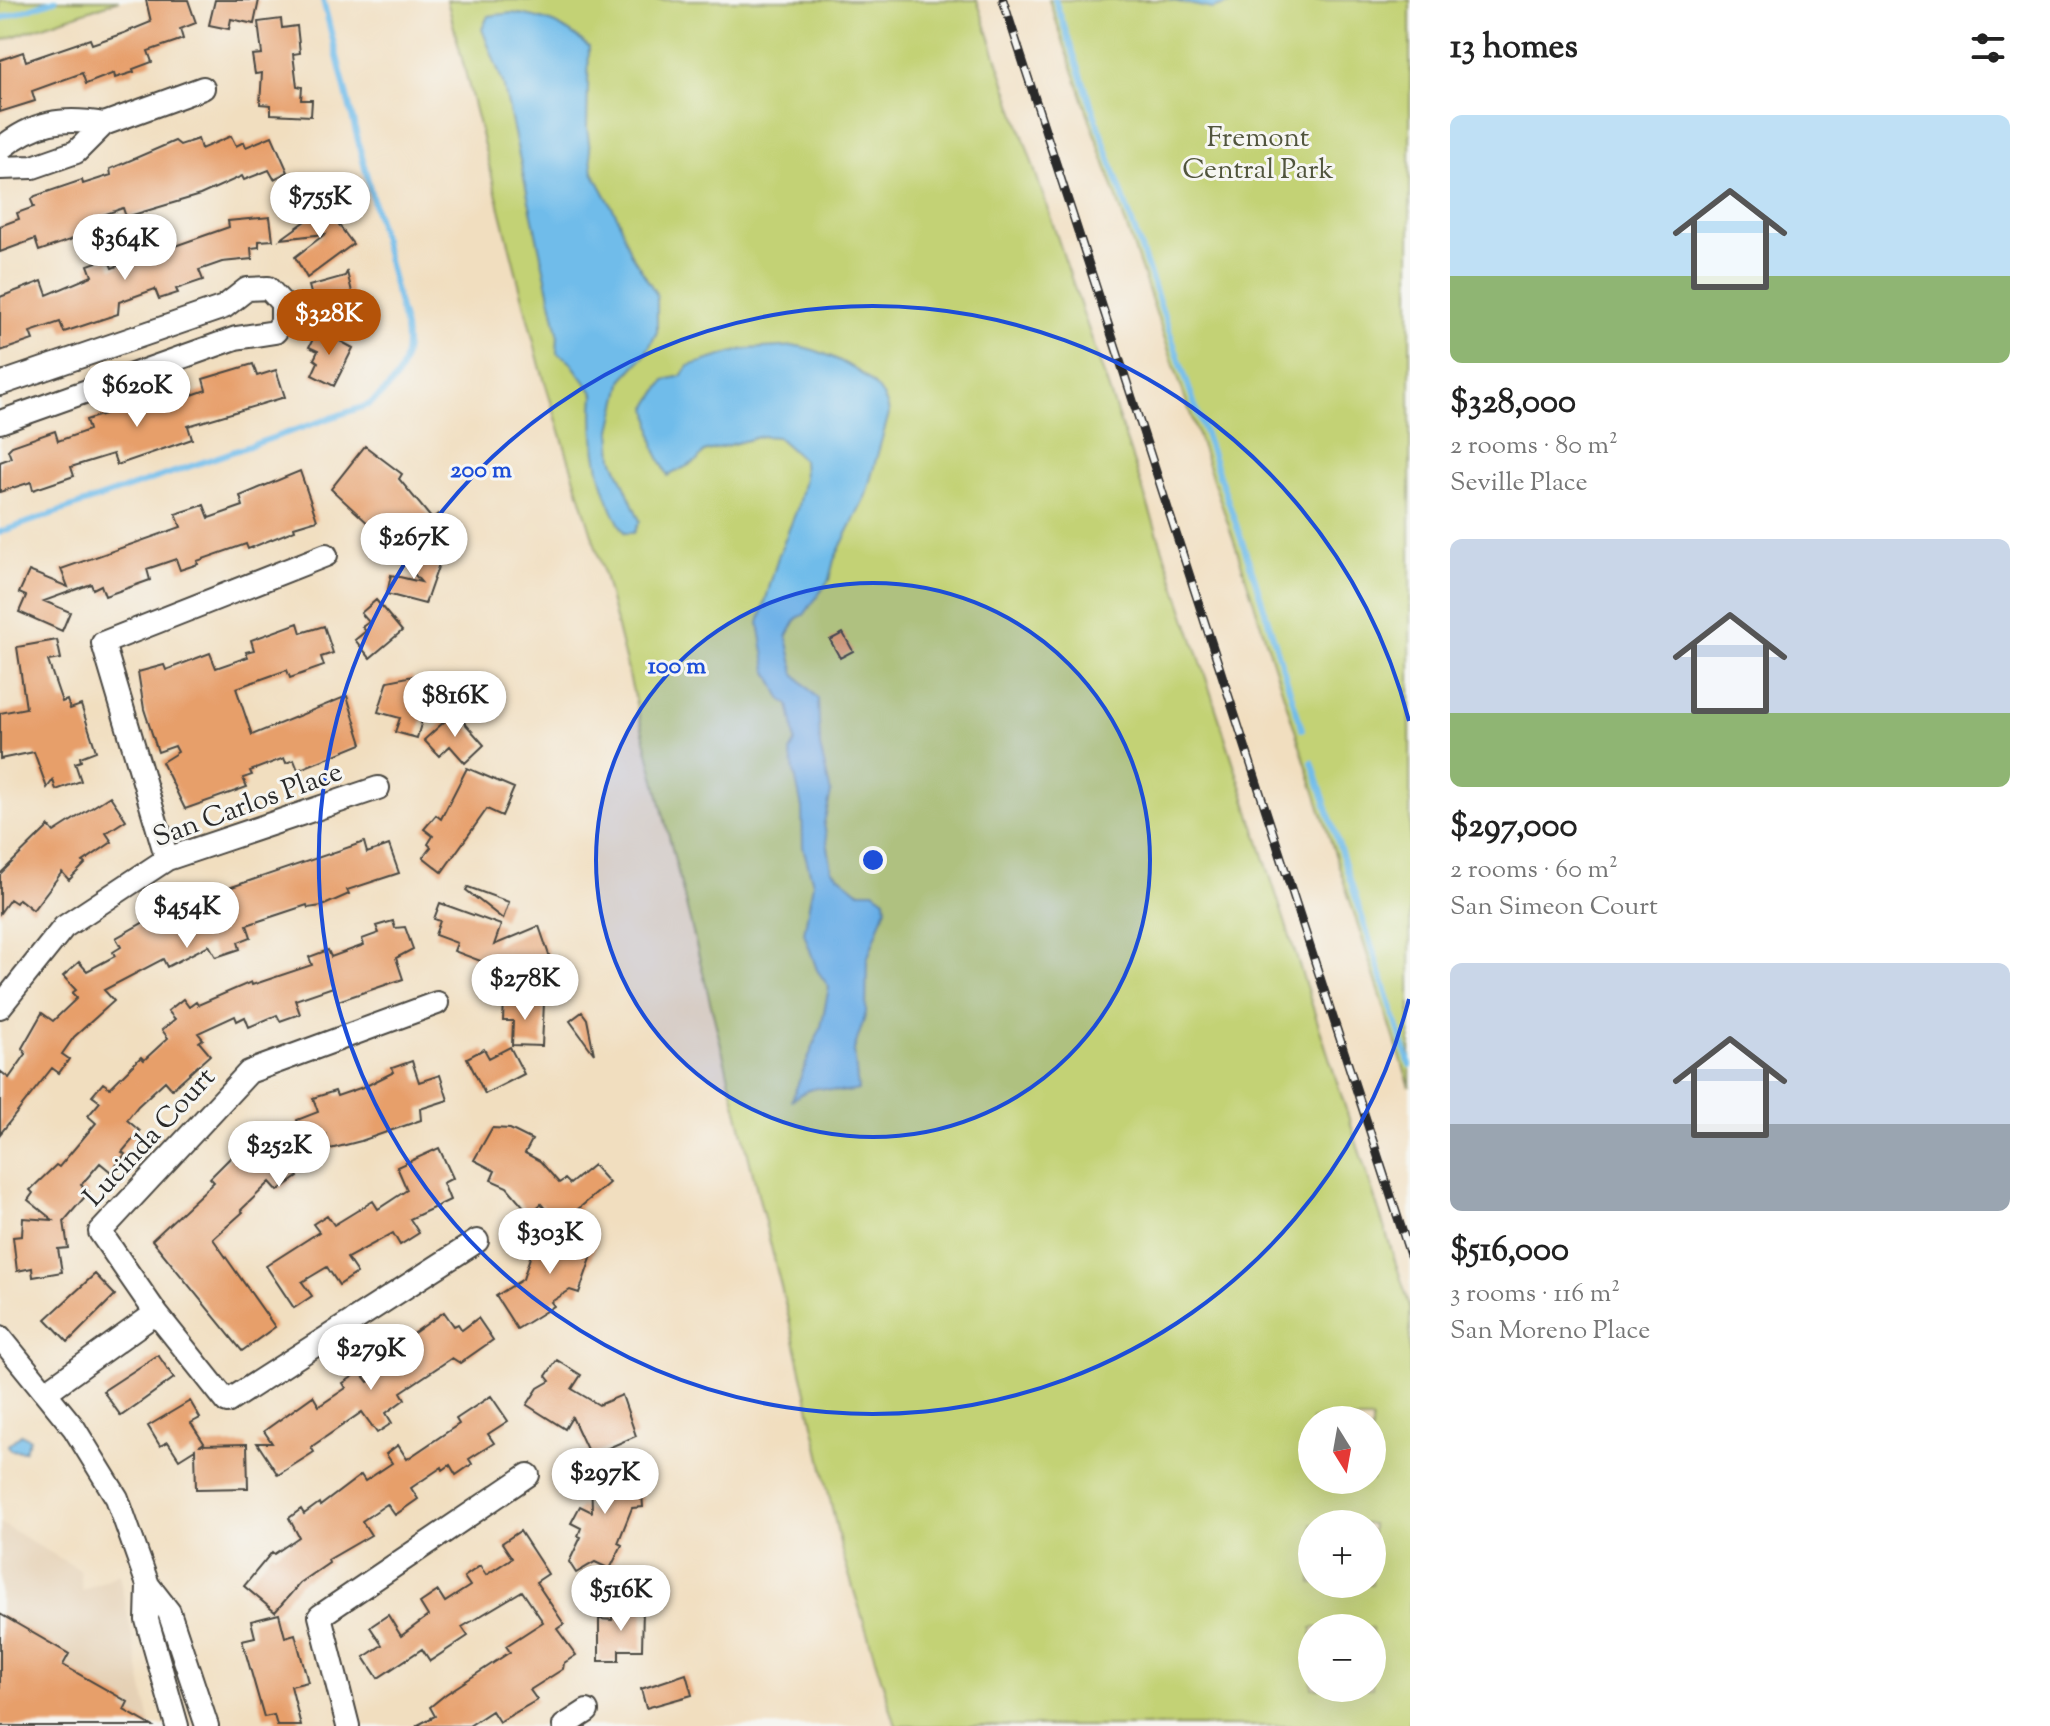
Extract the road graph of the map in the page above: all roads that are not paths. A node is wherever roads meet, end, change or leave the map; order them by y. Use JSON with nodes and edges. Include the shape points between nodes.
{"nodes":[{"id":1,"x":203,"y":88,"type":"dead end"},
{"id":2,"x":104,"y":124,"type":"junction"},
{"id":3,"x":0,"y":149,"type":"edge"},
{"id":4,"x":0,"y":168,"type":"edge"},
{"id":5,"x":0,"y":384,"type":"edge"},
{"id":6,"x":0,"y":422,"type":"edge"},
{"id":7,"x":326,"y":555,"type":"dead end"},
{"id":8,"x":378,"y":788,"type":"dead end"},
{"id":9,"x":167,"y":859,"type":"junction"},
{"id":10,"x":437,"y":1003,"type":"dead end"},
{"id":11,"x":0,"y":1007,"type":"edge"},
{"id":12,"x":477,"y":1241,"type":"dead end"},
{"id":13,"x":156,"y":1313,"type":"junction"},
{"id":14,"x":0,"y":1337,"type":"edge"},
{"id":15,"x":46,"y":1392,"type":"junction"},
{"id":16,"x":528,"y":1475,"type":"dead end"},
{"id":17,"x":148,"y":1585,"type":"junction"},
{"id":18,"x":587,"y":1711,"type":"dead end"},
{"id":19,"x":177,"y":1726,"type":"edge"},
{"id":20,"x":207,"y":1726,"type":"edge"},
{"id":21,"x":348,"y":1726,"type":"edge"},
{"id":22,"x":564,"y":1726,"type":"edge"}],
"edges":[{"from":1,"to":2,"type":"street"},
{"from":2,"to":3,"type":"street","via":[[66,118],[16,136]]},
{"from":2,"to":4,"type":"street","via":[[76,152],[33,167]]},
{"from":5,"to":6,"type":"street","via":[[224,307],[247,289],[268,288],[282,303],[282,323],[275,332],[236,338]]},
{"from":7,"to":9,"type":"street","via":[[103,643]]},
{"from":8,"to":9,"type":"street","name":"San Carlos Place"},
{"from":9,"to":11,"type":"street","name":"San Carlos Place","via":[[64,927]]},
{"from":10,"to":13,"type":"street","name":"Lucinda Court","via":[[249,1072],[100,1232]]},
{"from":12,"to":13,"type":"street","name":"Lucinda Court","via":[[227,1402]]},
{"from":13,"to":15,"type":"street"},
{"from":14,"to":15,"type":"street"},
{"from":15,"to":17,"type":"street","via":[[117,1498]]},
{"from":16,"to":21,"type":"street","via":[[320,1616]]},
{"from":17,"to":19,"type":"street","via":[[147,1620]]},
{"from":17,"to":20,"type":"street","via":[[169,1612]]},
{"from":18,"to":22,"type":"street"}]}
